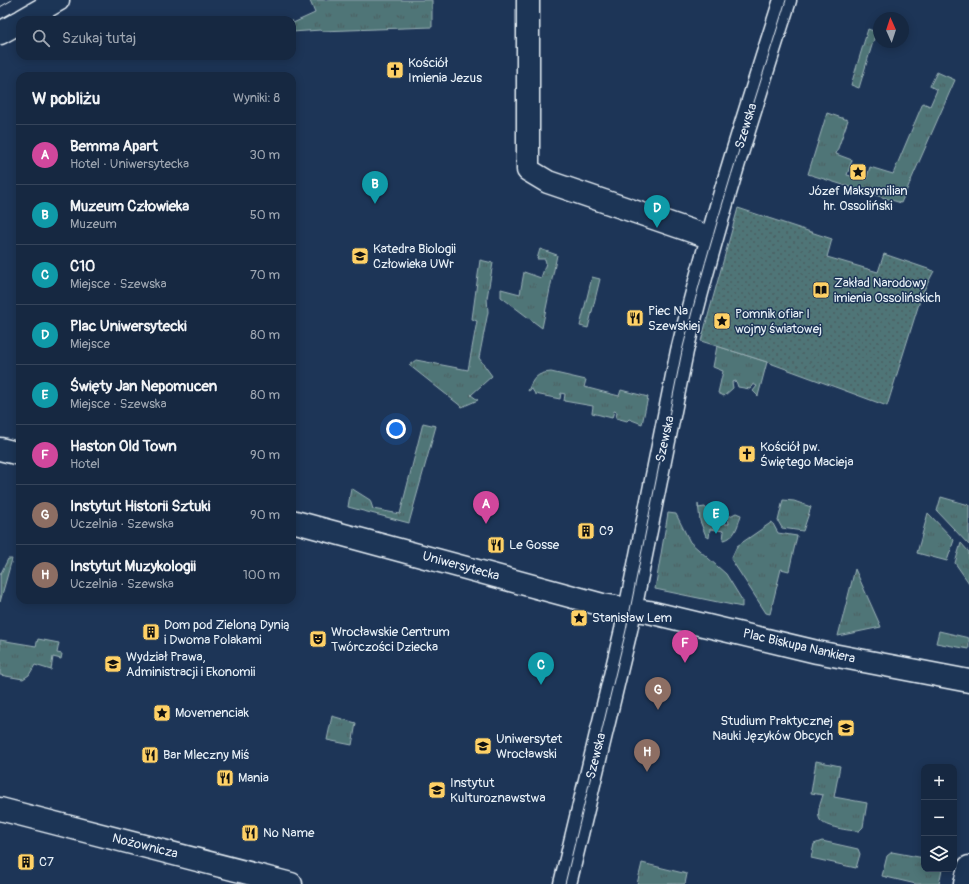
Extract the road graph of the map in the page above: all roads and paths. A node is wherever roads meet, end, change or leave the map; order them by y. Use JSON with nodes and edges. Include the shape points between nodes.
{"nodes":[{"id":1,"x":58,"y":0,"type":"edge"},
{"id":2,"x":785,"y":0,"type":"edge"},
{"id":3,"x":528,"y":10,"type":"edge"},
{"id":4,"x":30,"y":16,"type":"edge"},
{"id":5,"x":16,"y":24,"type":"edge"},
{"id":6,"x":0,"y":33,"type":"edge"},
{"id":7,"x":712,"y":238,"type":"junction"},
{"id":8,"x":0,"y":449,"type":"edge"},
{"id":9,"x":16,"y":453,"type":"edge"},
{"id":10,"x":296,"y":522,"type":"edge"},
{"id":11,"x":630,"y":610,"type":"junction"},
{"id":12,"x":969,"y":681,"type":"edge"},
{"id":13,"x":0,"y":810,"type":"edge"},
{"id":14,"x":969,"y":867,"type":"edge"},
{"id":15,"x":291,"y":884,"type":"edge"},
{"id":16,"x":565,"y":884,"type":"edge"},
{"id":17,"x":965,"y":884,"type":"edge"}],
"edges":[{"from":1,"to":4,"type":"street"},
{"from":2,"to":7,"type":"street","name":"Szewska"},
{"from":3,"to":7,"type":"street","via":[[528,170],[548,182]]},
{"from":5,"to":6,"type":"street"},
{"from":7,"to":11,"type":"street","name":"Szewska","via":[[682,351]]},
{"from":8,"to":9,"type":"street"},
{"from":10,"to":11,"type":"street","name":"Uniwersytecka","via":[[603,605]]},
{"from":11,"to":12,"type":"street","name":"Plac Biskupa Nankiera","via":[[833,655]]},
{"from":11,"to":16,"type":"street","name":"Szewska"},
{"from":13,"to":15,"type":"street","name":"Nożownicza"},
{"from":14,"to":17,"type":"street"}]}
